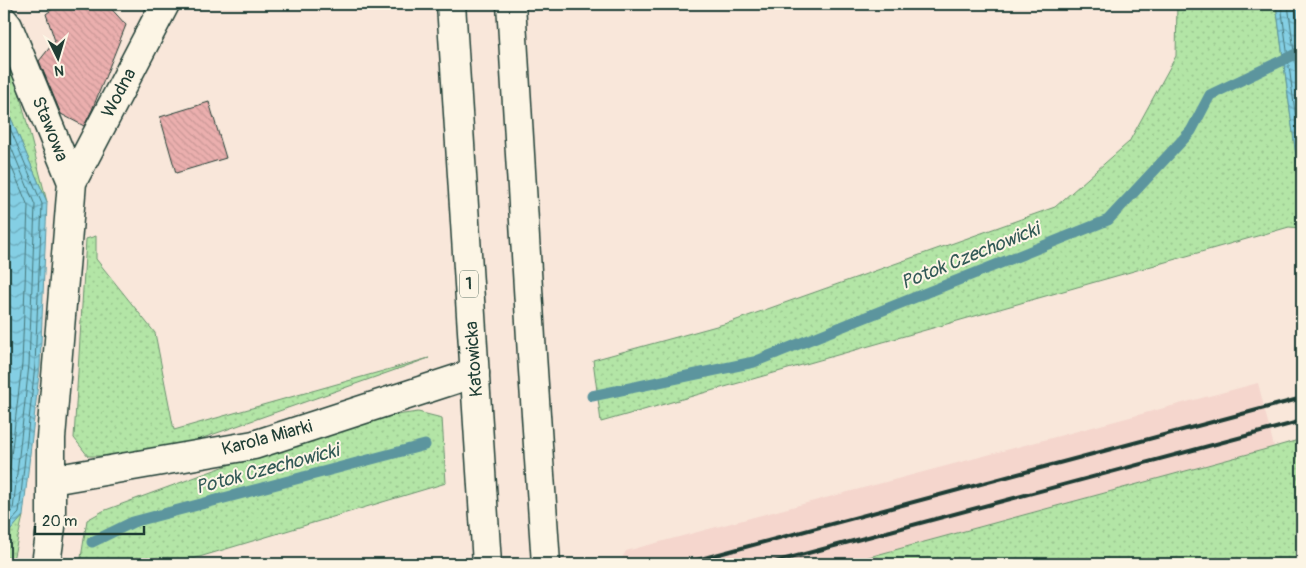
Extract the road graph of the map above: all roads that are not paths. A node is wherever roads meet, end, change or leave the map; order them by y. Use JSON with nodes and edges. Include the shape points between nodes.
{"nodes":[{"id":1,"x":165,"y":4,"type":"edge"},
{"id":2,"x":451,"y":4,"type":"edge"},
{"id":3,"x":512,"y":4,"type":"edge"},
{"id":4,"x":4,"y":21,"type":"edge"},
{"id":5,"x":72,"y":182,"type":"junction"},
{"id":6,"x":475,"y":373,"type":"junction"},
{"id":7,"x":52,"y":480,"type":"junction"},
{"id":8,"x":46,"y":564,"type":"edge"},
{"id":9,"x":487,"y":564,"type":"edge"},
{"id":10,"x":546,"y":564,"type":"edge"}],
"edges":[{"from":1,"to":5,"type":"street","name":"Wodna"},
{"from":2,"to":6,"type":"street","name":"Katowicka","number":"1"},
{"from":3,"to":10,"type":"street"},
{"from":4,"to":5,"type":"street","name":"Stawowa"},
{"from":5,"to":7,"type":"street","via":[[51,438]]},
{"from":6,"to":7,"type":"street","name":"Karola Miarki","via":[[254,445]]},
{"from":6,"to":9,"type":"street","name":"Katowicka","number":"1"},
{"from":7,"to":8,"type":"street"}]}
